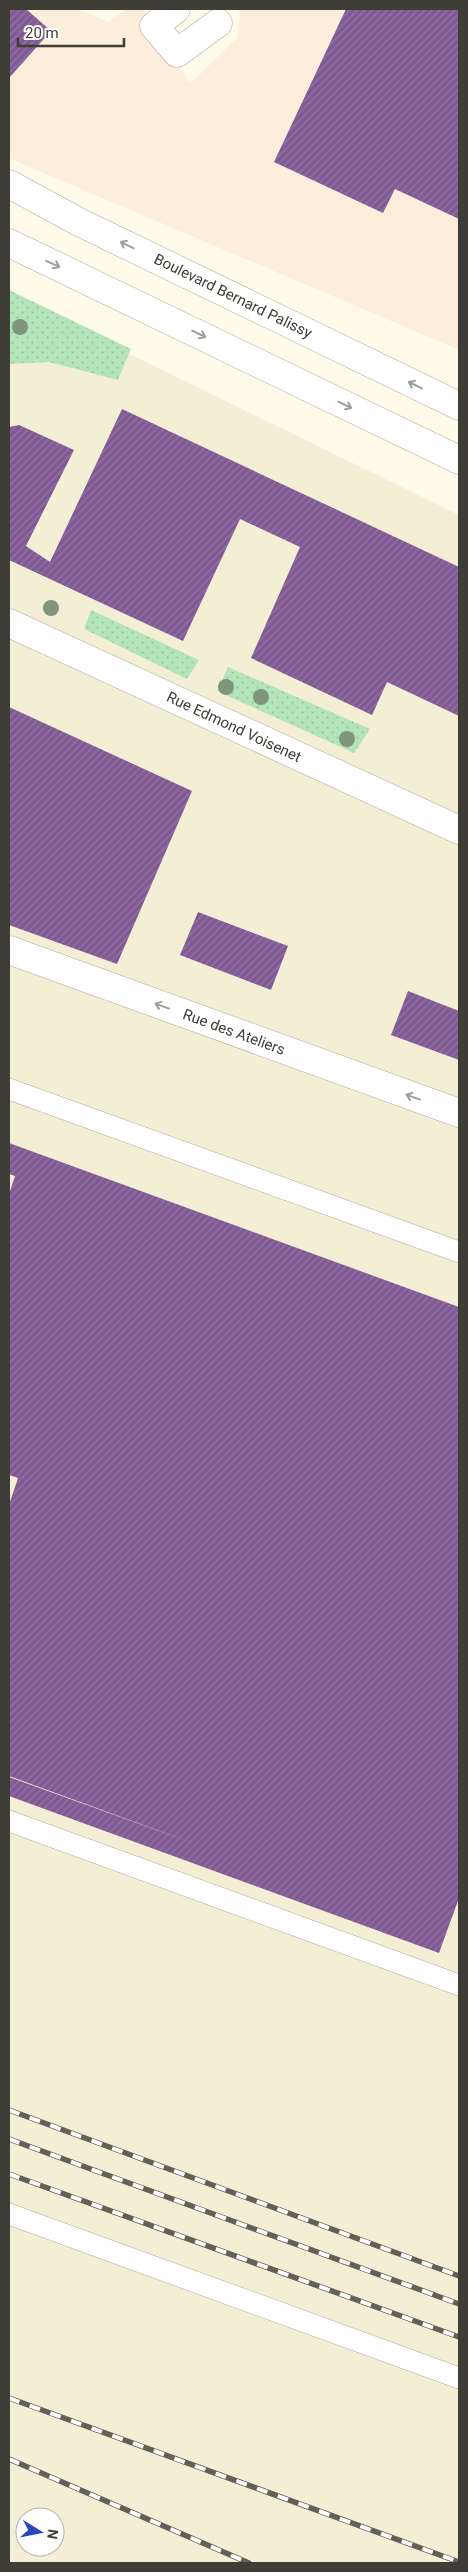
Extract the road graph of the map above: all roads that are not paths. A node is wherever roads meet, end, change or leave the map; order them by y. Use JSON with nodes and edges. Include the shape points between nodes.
{"nodes":[{"id":1,"x":176,"y":9,"type":"edge"},
{"id":2,"x":218,"y":23,"type":"dead end"},
{"id":3,"x":9,"y":184,"type":"edge"},
{"id":4,"x":9,"y":243,"type":"edge"},
{"id":5,"x":459,"y":406,"type":"edge"},
{"id":6,"x":459,"y":460,"type":"edge"},
{"id":7,"x":9,"y":623,"type":"edge"},
{"id":8,"x":459,"y":830,"type":"edge"},
{"id":9,"x":9,"y":950,"type":"edge"},
{"id":10,"x":9,"y":1089,"type":"edge"},
{"id":11,"x":459,"y":1113,"type":"edge"},
{"id":12,"x":459,"y":1252,"type":"edge"},
{"id":13,"x":9,"y":1821,"type":"edge"},
{"id":14,"x":459,"y":1985,"type":"edge"},
{"id":15,"x":9,"y":2214,"type":"edge"},
{"id":16,"x":459,"y":2378,"type":"edge"}],
"edges":[{"from":1,"to":2,"type":"street","via":[[154,26],[177,53]]},
{"from":5,"to":3,"type":"street","name":"Boulevard Bernard Palissy","one_way":true,"via":[[88,226]]},
{"from":4,"to":6,"type":"street","one_way":true},
{"from":7,"to":8,"type":"street","name":"Rue Edmond Voisenet"},
{"from":11,"to":9,"type":"street","name":"Rue des Ateliers","one_way":true},
{"from":10,"to":12,"type":"lane"},
{"from":13,"to":14,"type":"lane"},
{"from":15,"to":16,"type":"lane"}]}
